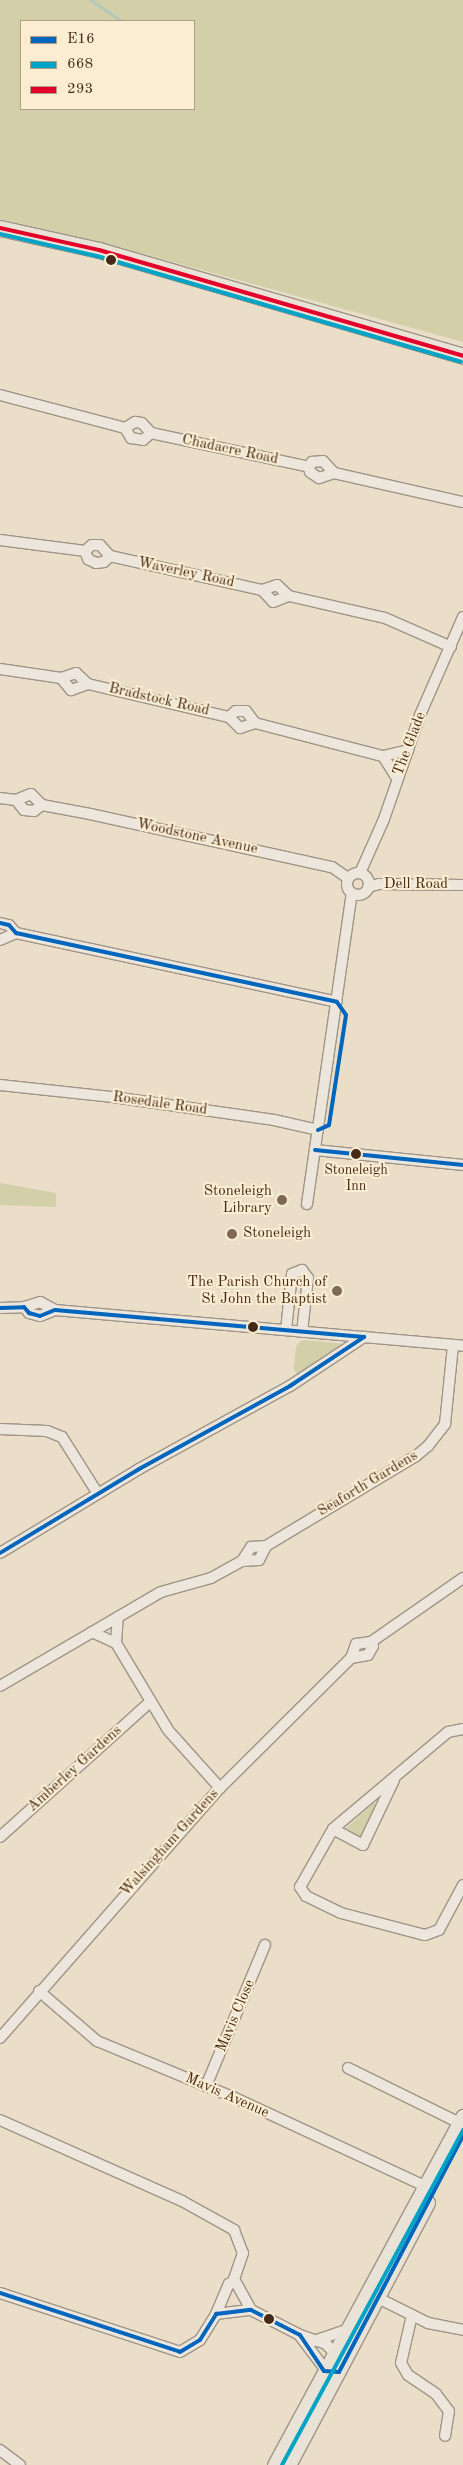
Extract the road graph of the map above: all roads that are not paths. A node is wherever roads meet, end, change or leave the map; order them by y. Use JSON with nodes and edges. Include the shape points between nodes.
{"nodes":[{"id":1,"x":0,"y":228,"type":"edge"},
{"id":2,"x":463,"y":356,"type":"edge"},
{"id":3,"x":0,"y":395,"type":"edge"},
{"id":4,"x":309,"y":467,"type":"junction"},
{"id":5,"x":334,"y":473,"type":"junction"},
{"id":6,"x":463,"y":502,"type":"edge"},
{"id":7,"x":0,"y":540,"type":"edge"},
{"id":8,"x":85,"y":551,"type":"junction"},
{"id":9,"x":110,"y":556,"type":"junction"},
{"id":10,"x":262,"y":590,"type":"junction"},
{"id":11,"x":289,"y":596,"type":"junction"},
{"id":12,"x":463,"y":617,"type":"edge"},
{"id":13,"x":450,"y":647,"type":"junction"},
{"id":14,"x":0,"y":669,"type":"edge"},
{"id":15,"x":61,"y":678,"type":"junction"},
{"id":16,"x":88,"y":684,"type":"junction"},
{"id":17,"x":230,"y":717,"type":"junction"},
{"id":18,"x":255,"y":723,"type":"junction"},
{"id":19,"x":408,"y":750,"type":"junction"},
{"id":20,"x":383,"y":756,"type":"junction"},
{"id":21,"x":397,"y":778,"type":"junction"},
{"id":22,"x":0,"y":798,"type":"edge"},
{"id":23,"x":16,"y":800,"type":"junction"},
{"id":24,"x":42,"y":806,"type":"junction"},
{"id":25,"x":360,"y":873,"type":"junction"},
{"id":26,"x":348,"y":878,"type":"junction"},
{"id":27,"x":463,"y":885,"type":"edge"},
{"id":28,"x":368,"y":887,"type":"junction"},
{"id":29,"x":352,"y":893,"type":"junction"},
{"id":30,"x":0,"y":924,"type":"edge"},
{"id":31,"x":16,"y":933,"type":"junction"},
{"id":32,"x":0,"y":940,"type":"edge"},
{"id":33,"x":337,"y":1002,"type":"junction"},
{"id":34,"x":0,"y":1085,"type":"edge"},
{"id":35,"x":318,"y":1130,"type":"junction"},
{"id":36,"x":315,"y":1150,"type":"junction"},
{"id":37,"x":463,"y":1165,"type":"edge"},
{"id":38,"x":307,"y":1204,"type":"dead end"},
{"id":39,"x":0,"y":1308,"type":"edge"},
{"id":40,"x":286,"y":1330,"type":"junction"},
{"id":41,"x":302,"y":1332,"type":"junction"},
{"id":42,"x":364,"y":1337,"type":"junction"},
{"id":43,"x":458,"y":1346,"type":"edge"},
{"id":44,"x":0,"y":1430,"type":"edge"},
{"id":45,"x":98,"y":1494,"type":"junction"},
{"id":46,"x":0,"y":1553,"type":"edge"},
{"id":47,"x":463,"y":1578,"type":"edge"},
{"id":48,"x":118,"y":1617,"type":"junction"},
{"id":49,"x":92,"y":1632,"type":"junction"},
{"id":50,"x":116,"y":1643,"type":"junction"},
{"id":51,"x":0,"y":1686,"type":"edge"},
{"id":52,"x":151,"y":1701,"type":"junction"},
{"id":53,"x":463,"y":1729,"type":"edge"},
{"id":54,"x":395,"y":1778,"type":"junction"},
{"id":55,"x":220,"y":1788,"type":"junction"},
{"id":56,"x":333,"y":1829,"type":"junction"},
{"id":57,"x":0,"y":1837,"type":"edge"},
{"id":58,"x":463,"y":1885,"type":"edge"},
{"id":59,"x":265,"y":1945,"type":"dead end"},
{"id":60,"x":39,"y":1991,"type":"junction"},
{"id":61,"x":0,"y":2038,"type":"edge"},
{"id":62,"x":348,"y":2068,"type":"dead end"},
{"id":63,"x":206,"y":2086,"type":"junction"},
{"id":64,"x":0,"y":2120,"type":"edge"},
{"id":65,"x":462,"y":2125,"type":"edge"},
{"id":66,"x":425,"y":2186,"type":"junction"},
{"id":67,"x":235,"y":2282,"type":"junction"},
{"id":68,"x":0,"y":2293,"type":"edge"},
{"id":69,"x":378,"y":2298,"type":"junction"},
{"id":70,"x":251,"y":2310,"type":"junction"},
{"id":71,"x":216,"y":2314,"type":"junction"},
{"id":72,"x":412,"y":2315,"type":"junction"},
{"id":73,"x":346,"y":2330,"type":"junction"},
{"id":74,"x":463,"y":2330,"type":"edge"},
{"id":75,"x":300,"y":2335,"type":"junction"},
{"id":76,"x":317,"y":2340,"type":"junction"},
{"id":77,"x":311,"y":2349,"type":"junction"},
{"id":78,"x":335,"y":2365,"type":"junction"},
{"id":79,"x":445,"y":2436,"type":"dead end"},
{"id":80,"x":0,"y":2450,"type":"edge"},
{"id":81,"x":20,"y":2465,"type":"edge"},
{"id":82,"x":275,"y":2465,"type":"edge"},
{"id":83,"x":288,"y":2465,"type":"edge"}],
"edges":[{"from":1,"to":2,"type":"highway","via":[[99,250]]},
{"from":3,"to":4,"type":"street","name":"Chadacre Road","via":[[125,428],[142,422],[151,433]]},
{"from":4,"to":5,"type":"street","name":"Chadacre Road","via":[[310,472],[319,478]]},
{"from":4,"to":5,"type":"street","name":"Chadacre Road","via":[[312,462],[323,461]]},
{"from":5,"to":6,"type":"street","name":"Chadacre Road"},
{"from":7,"to":8,"type":"street","name":"Waverley Road"},
{"from":8,"to":9,"type":"street","name":"Waverley Road","via":[[92,545],[100,545]]},
{"from":8,"to":9,"type":"street","name":"Waverley Road","via":[[88,558],[96,563],[104,562]]},
{"from":9,"to":10,"type":"street","name":"Waverley Road"},
{"from":10,"to":11,"type":"street","name":"Waverley Road","via":[[277,585]]},
{"from":10,"to":11,"type":"street","name":"Waverley Road","via":[[273,602]]},
{"from":11,"to":13,"type":"street","name":"Waverley Road","via":[[385,618]]},
{"from":12,"to":13,"type":"street","name":"The Glade"},
{"from":13,"to":19,"type":"street","name":"The Glade"},
{"from":14,"to":15,"type":"street","name":"Bradstock Road"},
{"from":15,"to":16,"type":"street","name":"Bradstock Road","via":[[76,673]]},
{"from":15,"to":16,"type":"street","name":"Bradstock Road","via":[[71,690]]},
{"from":16,"to":17,"type":"street","name":"Bradstock Road"},
{"from":17,"to":18,"type":"street","name":"Bradstock Road","via":[[240,728]]},
{"from":17,"to":18,"type":"street","name":"Bradstock Road","via":[[240,710],[246,711]]},
{"from":18,"to":20,"type":"street","name":"Bradstock Road"},
{"from":19,"to":20,"type":"street","name":"Bradstock Road"},
{"from":19,"to":21,"type":"street","name":"The Glade"},
{"from":20,"to":21,"type":"street"},
{"from":21,"to":25,"type":"street","name":"The Glade","via":[[384,819]]},
{"from":22,"to":23,"type":"street","name":"Woodstone Avenue"},
{"from":23,"to":24,"type":"street","name":"Woodstone Avenue","via":[[24,810],[34,811]]},
{"from":23,"to":24,"type":"street","name":"Woodstone Avenue","via":[[31,794]]},
{"from":24,"to":26,"type":"street","name":"Woodstone Avenue","via":[[332,867]]},
{"from":25,"to":26,"type":"street"},
{"from":25,"to":28,"type":"street","via":[[366,876]]},
{"from":26,"to":29,"type":"street","via":[[347,885]]},
{"from":27,"to":28,"type":"street","name":"Dell Road","via":[[379,884]]},
{"from":28,"to":29,"type":"street","via":[[362,894]]},
{"from":29,"to":33,"type":"street"},
{"from":30,"to":31,"type":"street","via":[[9,925]]},
{"from":31,"to":32,"type":"street"},
{"from":31,"to":33,"type":"street"},
{"from":33,"to":35,"type":"street"},
{"from":34,"to":35,"type":"street","name":"Rosedale Road","via":[[113,1097],[274,1120]]},
{"from":35,"to":36,"type":"street"},
{"from":36,"to":37,"type":"street"},
{"from":36,"to":38,"type":"street"},
{"from":39,"to":40,"type":"street","via":[[24,1308],[40,1302],[55,1310]]},
{"from":40,"to":41,"type":"street"},
{"from":40,"to":41,"type":"street","via":[[292,1274],[302,1270],[308,1278]]},
{"from":41,"to":42,"type":"street"},
{"from":42,"to":43,"type":"street"},
{"from":42,"to":45,"type":"street","via":[[290,1386]]},
{"from":43,"to":48,"type":"street","name":"Seaforth Gardens","via":[[444,1424],[428,1446],[266,1546],[251,1547],[242,1561],[211,1578],[161,1592]]},
{"from":44,"to":45,"type":"street","via":[[47,1431],[62,1437]]},
{"from":45,"to":46,"type":"street"},
{"from":47,"to":55,"type":"street","name":"Walsingham Gardens","via":[[371,1642],[356,1644],[351,1658]]},
{"from":48,"to":49,"type":"street","name":"Seaforth Gardens"},
{"from":48,"to":50,"type":"street"},
{"from":49,"to":50,"type":"street"},
{"from":49,"to":51,"type":"street","name":"Seaforth Gardens"},
{"from":50,"to":52,"type":"street"},
{"from":52,"to":55,"type":"street","via":[[178,1744]]},
{"from":52,"to":57,"type":"street","name":"Amberley Gardens"},
{"from":53,"to":54,"type":"street","via":[[448,1732]]},
{"from":54,"to":56,"type":"street"},
{"from":54,"to":56,"type":"street","via":[[363,1844]]},
{"from":55,"to":60,"type":"street","name":"Walsingham Gardens"},
{"from":56,"to":58,"type":"street","via":[[300,1887],[306,1896],[341,1913],[410,1932],[432,1934],[443,1923]]},
{"from":59,"to":63,"type":"street","name":"Mavis Close"},
{"from":60,"to":61,"type":"street","name":"Walsingham Gardens"},
{"from":60,"to":63,"type":"street","name":"Mavis Avenue","via":[[88,2036]]},
{"from":62,"to":65,"type":"street"},
{"from":63,"to":66,"type":"street","name":"Mavis Avenue"},
{"from":64,"to":67,"type":"street","via":[[182,2201],[230,2227],[243,2247]]},
{"from":65,"to":66,"type":"highway"},
{"from":65,"to":69,"type":"highway"},
{"from":66,"to":73,"type":"highway"},
{"from":67,"to":70,"type":"street"},
{"from":67,"to":71,"type":"street","via":[[229,2284]]},
{"from":68,"to":71,"type":"street","via":[[180,2352],[200,2340]]},
{"from":69,"to":72,"type":"street"},
{"from":69,"to":78,"type":"highway"},
{"from":70,"to":71,"type":"street"},
{"from":70,"to":75,"type":"street"},
{"from":72,"to":74,"type":"street","via":[[428,2323]]},
{"from":72,"to":79,"type":"street","via":[[401,2363],[408,2375],[436,2394],[449,2411]]},
{"from":73,"to":76,"type":"street"},
{"from":73,"to":78,"type":"highway"},
{"from":75,"to":76,"type":"street"},
{"from":75,"to":77,"type":"street"},
{"from":76,"to":77,"type":"street"},
{"from":76,"to":78,"type":"street","via":[[329,2345]]},
{"from":77,"to":78,"type":"street"},
{"from":78,"to":82,"type":"highway"},
{"from":78,"to":83,"type":"highway"},
{"from":80,"to":81,"type":"street"}]}
